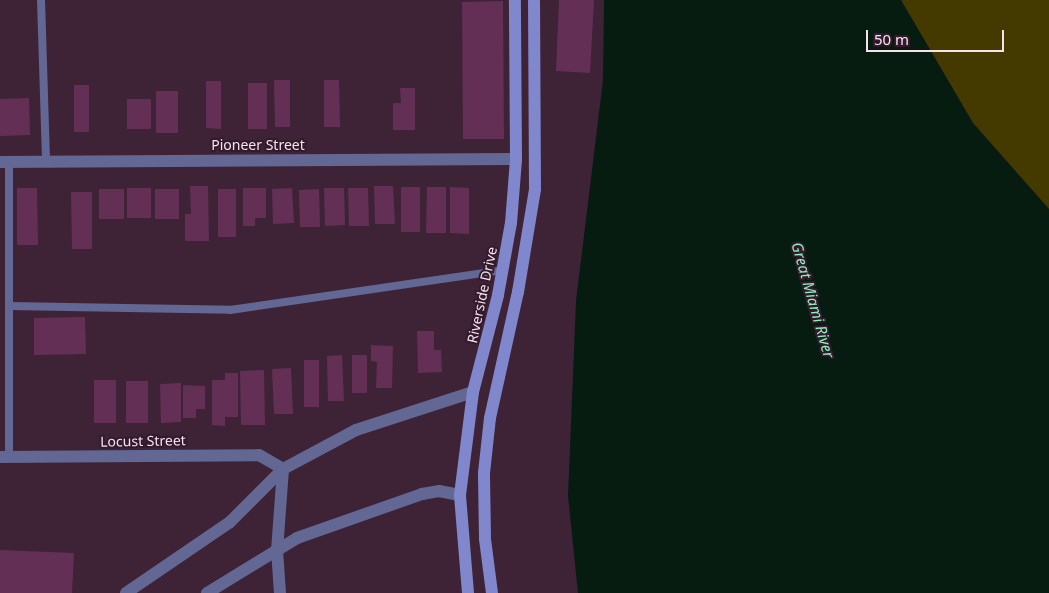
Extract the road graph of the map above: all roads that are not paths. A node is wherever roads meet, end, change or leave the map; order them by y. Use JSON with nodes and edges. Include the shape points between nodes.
{"nodes":[{"id":1,"x":41,"y":0,"type":"edge"},
{"id":2,"x":515,"y":0,"type":"edge"},
{"id":3,"x":534,"y":0,"type":"edge"},
{"id":4,"x":516,"y":159,"type":"junction"},
{"id":5,"x":5,"y":162,"type":"edge"},
{"id":6,"x":46,"y":162,"type":"junction"},
{"id":7,"x":503,"y":270,"type":"junction"},
{"id":8,"x":9,"y":306,"type":"junction"},
{"id":9,"x":473,"y":392,"type":"junction"},
{"id":10,"x":4,"y":457,"type":"edge"},
{"id":11,"x":283,"y":469,"type":"junction"},
{"id":12,"x":460,"y":495,"type":"junction"},
{"id":13,"x":278,"y":550,"type":"junction"},
{"id":14,"x":126,"y":593,"type":"edge"},
{"id":15,"x":207,"y":593,"type":"edge"},
{"id":16,"x":280,"y":593,"type":"edge"},
{"id":17,"x":468,"y":593,"type":"edge"},
{"id":18,"x":492,"y":593,"type":"edge"}],
"edges":[{"from":1,"to":6,"type":"lane"},
{"from":2,"to":4,"type":"main road","name":"Riverside Drive"},
{"from":3,"to":18,"type":"main road","via":[[535,189],[518,292],[490,418],[484,473],[485,539]]},
{"from":4,"to":6,"type":"street","name":"Pioneer Street"},
{"from":4,"to":7,"type":"main road","name":"Riverside Drive"},
{"from":5,"to":6,"type":"street","name":"Pioneer Street"},
{"from":5,"to":8,"type":"lane"},
{"from":7,"to":8,"type":"lane","via":[[230,310]]},
{"from":7,"to":9,"type":"main road","name":"Riverside Drive"},
{"from":8,"to":10,"type":"lane"},
{"from":9,"to":11,"type":"street","via":[[356,430]]},
{"from":9,"to":12,"type":"main road","name":"Riverside Drive"},
{"from":10,"to":11,"type":"street","name":"Locust Street","via":[[259,455]]},
{"from":11,"to":13,"type":"street"},
{"from":11,"to":14,"type":"street","via":[[230,522]]},
{"from":12,"to":13,"type":"street","via":[[439,491],[409,498],[297,538]]},
{"from":12,"to":17,"type":"main road","name":"Riverside Drive"},
{"from":13,"to":15,"type":"street"},
{"from":13,"to":16,"type":"street"}]}
